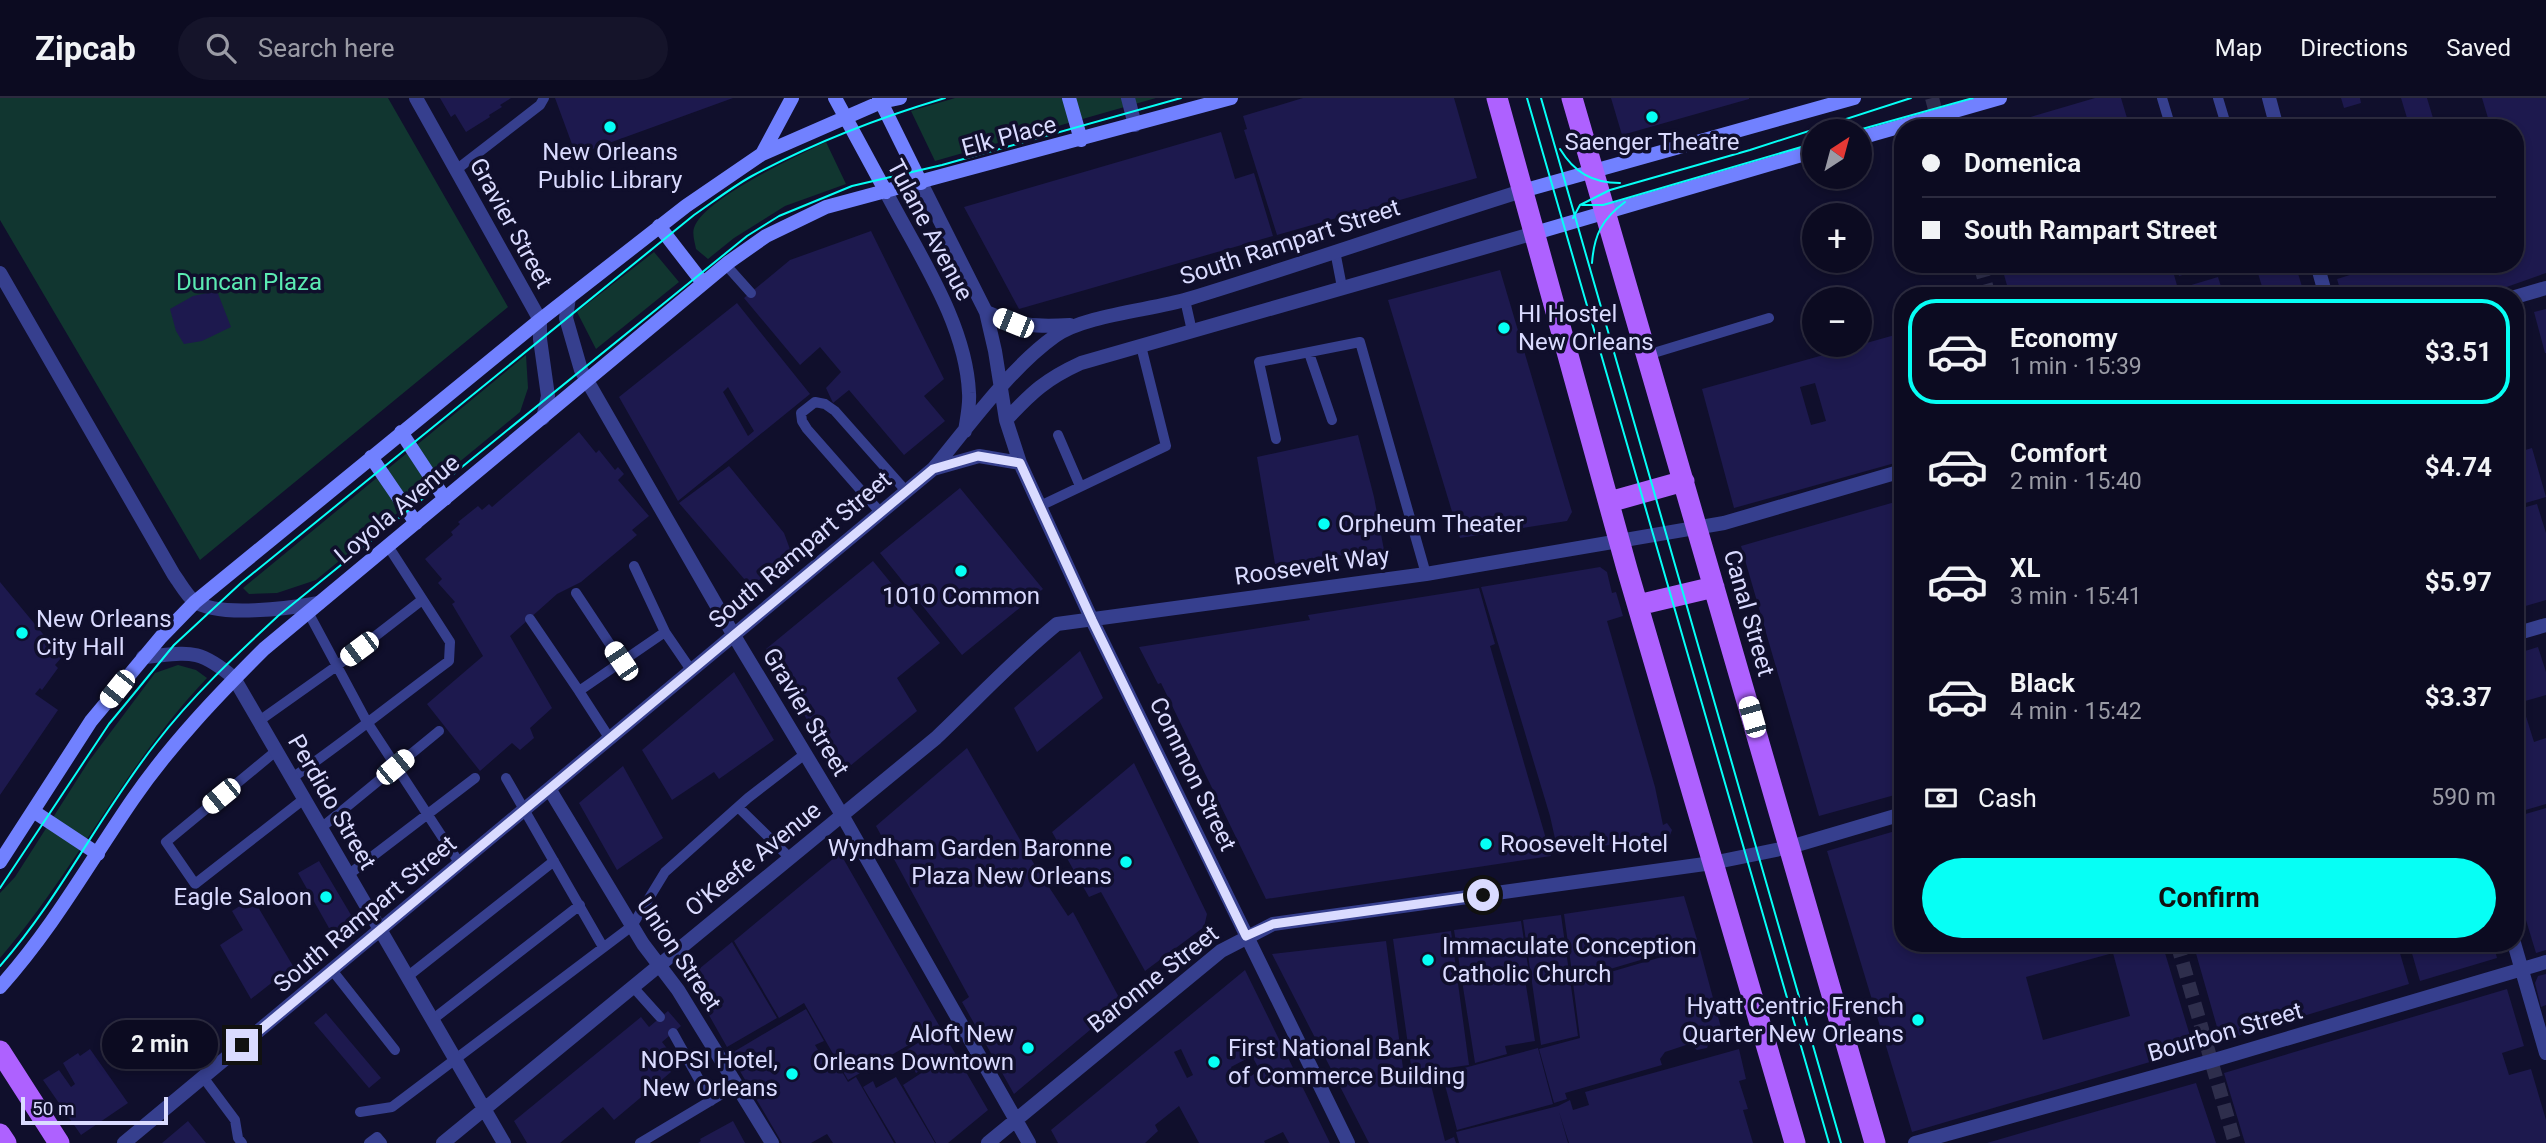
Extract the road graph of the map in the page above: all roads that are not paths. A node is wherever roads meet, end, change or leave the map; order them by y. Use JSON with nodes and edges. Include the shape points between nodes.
{"nodes":[{"id":1,"x":416,"y":98,"type":"edge"},
{"id":2,"x":544,"y":98,"type":"edge"},
{"id":3,"x":792,"y":98,"type":"edge"},
{"id":4,"x":835,"y":98,"type":"edge"},
{"id":5,"x":900,"y":98,"type":"edge"},
{"id":6,"x":1069,"y":98,"type":"edge"},
{"id":7,"x":1128,"y":98,"type":"edge"},
{"id":8,"x":1231,"y":98,"type":"edge"},
{"id":9,"x":1497,"y":98,"type":"edge"},
{"id":10,"x":1572,"y":98,"type":"edge"},
{"id":11,"x":1854,"y":98,"type":"edge"},
{"id":12,"x":2000,"y":98,"type":"edge"},
{"id":13,"x":2162,"y":98,"type":"edge"},
{"id":14,"x":2218,"y":98,"type":"edge"},
{"id":15,"x":2269,"y":98,"type":"edge"},
{"id":16,"x":880,"y":100,"type":"edge"},
{"id":17,"x":1194,"y":103,"type":"edge"},
{"id":18,"x":844,"y":118,"type":"junction"},
{"id":19,"x":1926,"y":119,"type":"edge"},
{"id":20,"x":2168,"y":119,"type":"edge"},
{"id":21,"x":2224,"y":119,"type":"edge"},
{"id":22,"x":2275,"y":119,"type":"edge"},
{"id":23,"x":1135,"y":125,"type":"junction"},
{"id":24,"x":1894,"y":128,"type":"edge"},
{"id":25,"x":1872,"y":135,"type":"edge"},
{"id":26,"x":1081,"y":140,"type":"junction"},
{"id":27,"x":762,"y":154,"type":"junction"},
{"id":28,"x":1802,"y":155,"type":"edge"},
{"id":29,"x":456,"y":170,"type":"junction"},
{"id":30,"x":1593,"y":170,"type":"junction"},
{"id":31,"x":921,"y":183,"type":"junction"},
{"id":32,"x":1522,"y":191,"type":"junction"},
{"id":33,"x":886,"y":192,"type":"junction"},
{"id":34,"x":1605,"y":212,"type":"junction"},
{"id":35,"x":659,"y":226,"type":"junction"},
{"id":36,"x":1535,"y":233,"type":"junction"},
{"id":37,"x":1335,"y":251,"type":"junction"},
{"id":38,"x":726,"y":265,"type":"junction"},
{"id":39,"x":0,"y":273,"type":"edge"},
{"id":40,"x":703,"y":284,"type":"junction"},
{"id":41,"x":1342,"y":287,"type":"junction"},
{"id":42,"x":2546,"y":288,"type":"edge"},
{"id":43,"x":751,"y":293,"type":"dead end"},
{"id":44,"x":2524,"y":294,"type":"edge"},
{"id":45,"x":569,"y":297,"type":"junction"},
{"id":46,"x":1185,"y":300,"type":"junction"},
{"id":47,"x":986,"y":312,"type":"junction"},
{"id":48,"x":1769,"y":318,"type":"dead end"},
{"id":49,"x":540,"y":320,"type":"junction"},
{"id":50,"x":1079,"y":324,"type":"junction"},
{"id":51,"x":1192,"y":331,"type":"junction"},
{"id":52,"x":1141,"y":346,"type":"junction"},
{"id":53,"x":1309,"y":353,"type":"junction"},
{"id":54,"x":1647,"y":355,"type":"junction"},
{"id":55,"x":587,"y":380,"type":"junction"},
{"id":56,"x":1000,"y":390,"type":"junction"},
{"id":57,"x":543,"y":418,"type":"junction"},
{"id":58,"x":1006,"y":420,"type":"junction"},
{"id":59,"x":1332,"y":421,"type":"dead end"},
{"id":60,"x":965,"y":430,"type":"junction"},
{"id":61,"x":401,"y":432,"type":"junction"},
{"id":62,"x":1058,"y":435,"type":"dead end"},
{"id":63,"x":1276,"y":439,"type":"dead end"},
{"id":64,"x":371,"y":457,"type":"junction"},
{"id":65,"x":1020,"y":463,"type":"junction"},
{"id":66,"x":933,"y":469,"type":"junction"},
{"id":67,"x":1894,"y":473,"type":"edge"},
{"id":68,"x":1684,"y":481,"type":"junction"},
{"id":69,"x":1080,"y":486,"type":"junction"},
{"id":70,"x":906,"y":491,"type":"junction"},
{"id":71,"x":445,"y":499,"type":"junction"},
{"id":72,"x":1609,"y":502,"type":"junction"},
{"id":73,"x":1040,"y":506,"type":"junction"},
{"id":74,"x":880,"y":512,"type":"junction"},
{"id":75,"x":416,"y":523,"type":"junction"},
{"id":76,"x":1697,"y":527,"type":"junction"},
{"id":77,"x":1619,"y":540,"type":"junction"},
{"id":78,"x":388,"y":546,"type":"junction"},
{"id":79,"x":635,"y":566,"type":"dead end"},
{"id":80,"x":1426,"y":574,"type":"junction"},
{"id":81,"x":1714,"y":587,"type":"junction"},
{"id":82,"x":576,"y":593,"type":"dead end"},
{"id":83,"x":422,"y":600,"type":"junction"},
{"id":84,"x":195,"y":601,"type":"junction"},
{"id":85,"x":1638,"y":606,"type":"junction"},
{"id":86,"x":313,"y":607,"type":"junction"},
{"id":87,"x":530,"y":619,"type":"dead end"},
{"id":88,"x":1092,"y":620,"type":"junction"},
{"id":89,"x":2546,"y":625,"type":"edge"},
{"id":90,"x":2524,"y":631,"type":"edge"},
{"id":91,"x":665,"y":632,"type":"junction"},
{"id":92,"x":733,"y":635,"type":"junction"},
{"id":93,"x":143,"y":657,"type":"junction"},
{"id":94,"x":621,"y":661,"type":"junction"},
{"id":95,"x":338,"y":665,"type":"junction"},
{"id":96,"x":691,"y":670,"type":"junction"},
{"id":97,"x":234,"y":678,"type":"junction"},
{"id":98,"x":579,"y":691,"type":"junction"},
{"id":99,"x":259,"y":721,"type":"junction"},
{"id":100,"x":367,"y":722,"type":"junction"},
{"id":101,"x":439,"y":731,"type":"dead end"},
{"id":102,"x":610,"y":739,"type":"junction"},
{"id":103,"x":276,"y":751,"type":"junction"},
{"id":104,"x":805,"y":754,"type":"junction"},
{"id":105,"x":395,"y":767,"type":"junction"},
{"id":106,"x":292,"y":778,"type":"junction"},
{"id":107,"x":475,"y":778,"type":"dead end"},
{"id":108,"x":506,"y":778,"type":"dead end"},
{"id":109,"x":550,"y":790,"type":"junction"},
{"id":110,"x":304,"y":799,"type":"junction"},
{"id":111,"x":738,"y":807,"type":"junction"},
{"id":112,"x":33,"y":811,"type":"junction"},
{"id":113,"x":525,"y":811,"type":"junction"},
{"id":114,"x":428,"y":815,"type":"junction"},
{"id":115,"x":842,"y":815,"type":"junction"},
{"id":116,"x":1894,"y":816,"type":"edge"},
{"id":117,"x":321,"y":828,"type":"junction"},
{"id":118,"x":1790,"y":847,"type":"junction"},
{"id":119,"x":98,"y":854,"type":"junction"},
{"id":120,"x":790,"y":858,"type":"junction"},
{"id":121,"x":554,"y":861,"type":"junction"},
{"id":122,"x":0,"y":862,"type":"edge"},
{"id":123,"x":1712,"y":863,"type":"junction"},
{"id":124,"x":460,"y":864,"type":"junction"},
{"id":125,"x":348,"y":875,"type":"junction"},
{"id":126,"x":579,"y":905,"type":"junction"},
{"id":127,"x":632,"y":926,"type":"junction"},
{"id":128,"x":380,"y":930,"type":"junction"},
{"id":129,"x":1246,"y":936,"type":"junction"},
{"id":130,"x":604,"y":947,"type":"junction"},
{"id":131,"x":2517,"y":952,"type":"edge"},
{"id":132,"x":2546,"y":962,"type":"edge"},
{"id":133,"x":659,"y":965,"type":"junction"},
{"id":134,"x":2522,"y":969,"type":"junction"},
{"id":135,"x":332,"y":970,"type":"junction"},
{"id":136,"x":407,"y":977,"type":"junction"},
{"id":137,"x":0,"y":987,"type":"edge"},
{"id":138,"x":633,"y":987,"type":"junction"},
{"id":139,"x":660,"y":1017,"type":"dead end"},
{"id":140,"x":432,"y":1020,"type":"junction"},
{"id":141,"x":673,"y":1033,"type":"dead end"},
{"id":142,"x":395,"y":1050,"type":"dead end"},
{"id":143,"x":0,"y":1051,"type":"edge"},
{"id":144,"x":2546,"y":1053,"type":"edge"},
{"id":145,"x":456,"y":1060,"type":"junction"},
{"id":146,"x":203,"y":1077,"type":"junction"},
{"id":147,"x":737,"y":1085,"type":"junction"},
{"id":148,"x":711,"y":1101,"type":"junction"},
{"id":149,"x":485,"y":1109,"type":"junction"},
{"id":150,"x":360,"y":1112,"type":"dead end"},
{"id":151,"x":1015,"y":1119,"type":"junction"},
{"id":152,"x":0,"y":1134,"type":"edge"},
{"id":153,"x":6,"y":1143,"type":"edge"},
{"id":154,"x":60,"y":1143,"type":"edge"},
{"id":155,"x":124,"y":1143,"type":"edge"},
{"id":156,"x":242,"y":1143,"type":"edge"},
{"id":157,"x":369,"y":1143,"type":"edge"},
{"id":158,"x":382,"y":1143,"type":"edge"},
{"id":159,"x":443,"y":1143,"type":"edge"},
{"id":160,"x":504,"y":1143,"type":"edge"},
{"id":161,"x":640,"y":1143,"type":"edge"},
{"id":162,"x":772,"y":1143,"type":"edge"},
{"id":163,"x":988,"y":1143,"type":"edge"},
{"id":164,"x":1029,"y":1143,"type":"edge"},
{"id":165,"x":1348,"y":1143,"type":"edge"},
{"id":166,"x":1795,"y":1143,"type":"edge"},
{"id":167,"x":1875,"y":1143,"type":"edge"},
{"id":168,"x":1915,"y":1143,"type":"edge"}],
"edges":[{"from":1,"to":29,"type":"street","name":"Gravier Street"},
{"from":2,"to":29,"type":"lane"},
{"from":3,"to":27,"type":"main road"},
{"from":4,"to":18,"type":"main road","name":"Tulane Avenue"},
{"from":5,"to":16,"type":"main road"},
{"from":6,"to":26,"type":"main road"},
{"from":7,"to":23,"type":"street"},
{"from":8,"to":17,"type":"main road","name":"Elk Place"},
{"from":9,"to":32,"type":"main road"},
{"from":10,"to":30,"type":"main road","name":"Canal Street"},
{"from":11,"to":30,"type":"main road","name":"South Rampart Street"},
{"from":12,"to":19,"type":"main road"},
{"from":13,"to":20,"type":"lane"},
{"from":14,"to":21,"type":"lane"},
{"from":15,"to":22,"type":"street"},
{"from":16,"to":18,"type":"main road"},
{"from":16,"to":31,"type":"main road","name":"Tulane Avenue"},
{"from":17,"to":23,"type":"main road","name":"Elk Place"},
{"from":18,"to":27,"type":"main road"},
{"from":18,"to":33,"type":"main road","name":"Tulane Avenue"},
{"from":23,"to":26,"type":"main road","name":"Elk Place"},
{"from":24,"to":25,"type":"main road"},
{"from":26,"to":31,"type":"main road","name":"Elk Place"},
{"from":27,"to":35,"type":"main road"},
{"from":28,"to":34,"type":"main road"},
{"from":29,"to":49,"type":"street","name":"Gravier Street"},
{"from":30,"to":32,"type":"main road","name":"South Rampart Street"},
{"from":30,"to":34,"type":"main road","name":"Canal Street"},
{"from":31,"to":33,"type":"main road","name":"Loyola Avenue"},
{"from":31,"to":47,"type":"street","name":"Tulane Avenue"},
{"from":32,"to":36,"type":"main road"},
{"from":32,"to":37,"type":"street","name":"South Rampart Street"},
{"from":33,"to":38,"type":"main road","name":"Loyola Avenue","via":[[799,219]]},
{"from":33,"to":60,"type":"street","name":"Tulane Avenue","via":[[957,328],[969,389]]},
{"from":34,"to":36,"type":"main road"},
{"from":34,"to":54,"type":"main road","name":"Canal Street"},
{"from":35,"to":40,"type":"main road"},
{"from":35,"to":45,"type":"main road"},
{"from":36,"to":41,"type":"street"},
{"from":36,"to":72,"type":"main road"},
{"from":37,"to":41,"type":"lane"},
{"from":37,"to":46,"type":"street","name":"South Rampart Street"},
{"from":38,"to":40,"type":"main road","name":"Loyola Avenue"},
{"from":38,"to":43,"type":"lane"},
{"from":39,"to":84,"type":"street","via":[[174,575]]},
{"from":40,"to":55,"type":"main road","name":"Loyola Avenue"},
{"from":41,"to":51,"type":"street"},
{"from":42,"to":44,"type":"street"},
{"from":45,"to":49,"type":"main road"},
{"from":45,"to":55,"type":"street","name":"Gravier Street","via":[[566,318]]},
{"from":46,"to":50,"type":"street","name":"South Rampart Street"},
{"from":46,"to":51,"type":"lane"},
{"from":47,"to":50,"type":"street","via":[[1014,324]]},
{"from":47,"to":56,"type":"street","name":"Tulane Avenue"},
{"from":48,"to":54,"type":"lane"},
{"from":49,"to":57,"type":"street","name":"Gravier Street","via":[[548,396]]},
{"from":49,"to":61,"type":"main road"},
{"from":50,"to":56,"type":"street","name":"South Rampart Street","via":[[1057,334]]},
{"from":51,"to":52,"type":"street"},
{"from":52,"to":58,"type":"street","via":[[1054,375]]},
{"from":52,"to":69,"type":"lane","via":[[1166,446]]},
{"from":53,"to":59,"type":"lane"},
{"from":53,"to":63,"type":"lane","via":[[1259,362]]},
{"from":53,"to":80,"type":"lane","via":[[1360,342]]},
{"from":54,"to":68,"type":"main road","name":"Canal Street"},
{"from":55,"to":57,"type":"main road","name":"Loyola Avenue"},
{"from":55,"to":92,"type":"street","name":"Gravier Street"},
{"from":56,"to":58,"type":"street","name":"Tulane Avenue"},
{"from":56,"to":60,"type":"street","name":"South Rampart Street"},
{"from":57,"to":71,"type":"main road","name":"Loyola Avenue"},
{"from":58,"to":65,"type":"street","name":"Common Street"},
{"from":60,"to":66,"type":"street","name":"South Rampart Street"},
{"from":61,"to":64,"type":"main road"},
{"from":61,"to":71,"type":"main road"},
{"from":62,"to":69,"type":"lane"},
{"from":64,"to":75,"type":"main road"},
{"from":64,"to":84,"type":"main road"},
{"from":65,"to":66,"type":"street","via":[[978,456]]},
{"from":65,"to":73,"type":"street","name":"Common Street"},
{"from":66,"to":70,"type":"street","name":"South Rampart Street"},
{"from":67,"to":76,"type":"street","name":"Roosevelt Way"},
{"from":68,"to":72,"type":"main road"},
{"from":68,"to":76,"type":"main road","name":"Canal Street"},
{"from":69,"to":73,"type":"lane"},
{"from":70,"to":74,"type":"street","name":"South Rampart Street"},
{"from":70,"to":74,"type":"lane","via":[[835,411],[815,402],[801,413],[807,429]]},
{"from":71,"to":75,"type":"main road","name":"Loyola Avenue"},
{"from":72,"to":77,"type":"main road"},
{"from":73,"to":88,"type":"street","name":"Common Street"},
{"from":74,"to":92,"type":"street","name":"South Rampart Street"},
{"from":75,"to":78,"type":"main road","name":"Loyola Avenue"},
{"from":76,"to":77,"type":"street","name":"Roosevelt Way"},
{"from":76,"to":81,"type":"main road","name":"Canal Street"},
{"from":77,"to":80,"type":"street","name":"Roosevelt Way"},
{"from":77,"to":85,"type":"main road"},
{"from":78,"to":83,"type":"lane"},
{"from":78,"to":86,"type":"main road","name":"Loyola Avenue"},
{"from":79,"to":91,"type":"lane"},
{"from":80,"to":88,"type":"street","name":"Roosevelt Way"},
{"from":81,"to":85,"type":"main road"},
{"from":81,"to":118,"type":"main road","name":"Canal Street"},
{"from":82,"to":94,"type":"lane"},
{"from":83,"to":95,"type":"lane"},
{"from":83,"to":100,"type":"lane","via":[[450,642],[449,661]]},
{"from":84,"to":86,"type":"street","via":[[238,611]]},
{"from":84,"to":93,"type":"main road"},
{"from":85,"to":123,"type":"main road"},
{"from":86,"to":95,"type":"lane"},
{"from":86,"to":97,"type":"main road","name":"Loyola Avenue"},
{"from":87,"to":98,"type":"lane"},
{"from":88,"to":115,"type":"street","name":"O'Keefe Avenue","via":[[1057,624],[936,738]]},
{"from":88,"to":129,"type":"street","name":"Common Street"},
{"from":89,"to":90,"type":"street"},
{"from":91,"to":94,"type":"lane"},
{"from":91,"to":96,"type":"lane"},
{"from":92,"to":96,"type":"street","name":"South Rampart Street"},
{"from":92,"to":104,"type":"street","name":"Gravier Street"},
{"from":93,"to":97,"type":"street","name":"Perdido Street","via":[[198,654]]},
{"from":93,"to":112,"type":"main road","via":[[91,721]]},
{"from":94,"to":98,"type":"lane"},
{"from":95,"to":99,"type":"lane"},
{"from":95,"to":100,"type":"lane"},
{"from":96,"to":102,"type":"street","name":"South Rampart Street"},
{"from":97,"to":99,"type":"street","name":"Perdido Street"},
{"from":97,"to":119,"type":"main road","name":"Loyola Avenue","via":[[172,747]]},
{"from":98,"to":102,"type":"lane"},
{"from":99,"to":103,"type":"street","name":"Perdido Street"},
{"from":100,"to":105,"type":"lane"},
{"from":100,"to":106,"type":"lane"},
{"from":101,"to":105,"type":"lane"},
{"from":102,"to":109,"type":"street","name":"South Rampart Street"},
{"from":103,"to":106,"type":"street","name":"Perdido Street"},
{"from":103,"to":110,"type":"lane","via":[[166,842],[195,884]]},
{"from":104,"to":111,"type":"lane"},
{"from":104,"to":115,"type":"street","name":"Gravier Street"},
{"from":105,"to":114,"type":"lane"},
{"from":105,"to":117,"type":"lane"},
{"from":106,"to":110,"type":"street","name":"Perdido Street"},
{"from":107,"to":114,"type":"lane"},
{"from":108,"to":113,"type":"lane"},
{"from":109,"to":113,"type":"street","name":"South Rampart Street"},
{"from":109,"to":127,"type":"street","name":"Union Street"},
{"from":110,"to":117,"type":"street","name":"Perdido Street"},
{"from":111,"to":120,"type":"lane"},
{"from":111,"to":127,"type":"lane","via":[[665,872]]},
{"from":112,"to":119,"type":"main road"},
{"from":112,"to":122,"type":"main road"},
{"from":113,"to":121,"type":"lane"},
{"from":113,"to":124,"type":"street","name":"South Rampart Street"},
{"from":114,"to":124,"type":"lane"},
{"from":114,"to":125,"type":"lane"},
{"from":115,"to":120,"type":"street","name":"O'Keefe Avenue"},
{"from":115,"to":151,"type":"street","name":"Gravier Street"},
{"from":116,"to":118,"type":"street","name":"Baronne Street"},
{"from":117,"to":125,"type":"street","name":"Perdido Street"},
{"from":118,"to":123,"type":"street","name":"Baronne Street"},
{"from":118,"to":167,"type":"main road","name":"Canal Street"},
{"from":119,"to":137,"type":"main road","name":"Loyola Avenue","via":[[46,933]]},
{"from":120,"to":133,"type":"street","name":"O'Keefe Avenue"},
{"from":121,"to":126,"type":"lane"},
{"from":121,"to":136,"type":"lane"},
{"from":123,"to":129,"type":"street","name":"Baronne Street","via":[[1273,924]]},
{"from":123,"to":166,"type":"main road"},
{"from":124,"to":128,"type":"street","name":"South Rampart Street"},
{"from":125,"to":128,"type":"street","name":"Perdido Street"},
{"from":126,"to":130,"type":"lane"},
{"from":126,"to":140,"type":"lane"},
{"from":127,"to":130,"type":"lane"},
{"from":127,"to":133,"type":"street","name":"Union Street"},
{"from":128,"to":135,"type":"street","name":"South Rampart Street"},
{"from":128,"to":136,"type":"street","name":"Perdido Street"},
{"from":129,"to":151,"type":"street","name":"Baronne Street","via":[[1221,951]]},
{"from":129,"to":165,"type":"street","name":"Common Street"},
{"from":130,"to":145,"type":"lane"},
{"from":131,"to":134,"type":"street"},
{"from":132,"to":134,"type":"street","name":"Bourbon Street"},
{"from":133,"to":138,"type":"street","name":"O'Keefe Avenue"},
{"from":133,"to":147,"type":"street","name":"Union Street"},
{"from":134,"to":144,"type":"street"},
{"from":134,"to":168,"type":"street","name":"Bourbon Street"},
{"from":135,"to":142,"type":"lane"},
{"from":135,"to":146,"type":"street","name":"South Rampart Street"},
{"from":136,"to":140,"type":"street","name":"Perdido Street"},
{"from":138,"to":139,"type":"lane"},
{"from":138,"to":149,"type":"street","name":"O'Keefe Avenue"},
{"from":140,"to":145,"type":"street","name":"Perdido Street"},
{"from":141,"to":148,"type":"lane"},
{"from":143,"to":154,"type":"main road"},
{"from":145,"to":149,"type":"street","name":"Perdido Street"},
{"from":145,"to":150,"type":"lane","via":[[392,1107]]},
{"from":146,"to":155,"type":"street","name":"South Rampart Street"},
{"from":146,"to":156,"type":"lane","via":[[235,1120]]},
{"from":147,"to":148,"type":"lane"},
{"from":147,"to":162,"type":"street","name":"Union Street"},
{"from":148,"to":161,"type":"lane"},
{"from":149,"to":159,"type":"street","name":"O'Keefe Avenue"},
{"from":149,"to":160,"type":"street","name":"Perdido Street"},
{"from":151,"to":163,"type":"street","name":"Baronne Street"},
{"from":151,"to":164,"type":"street","name":"Gravier Street"},
{"from":152,"to":153,"type":"main road"},
{"from":157,"to":158,"type":"lane","via":[[377,1137]]}]}
